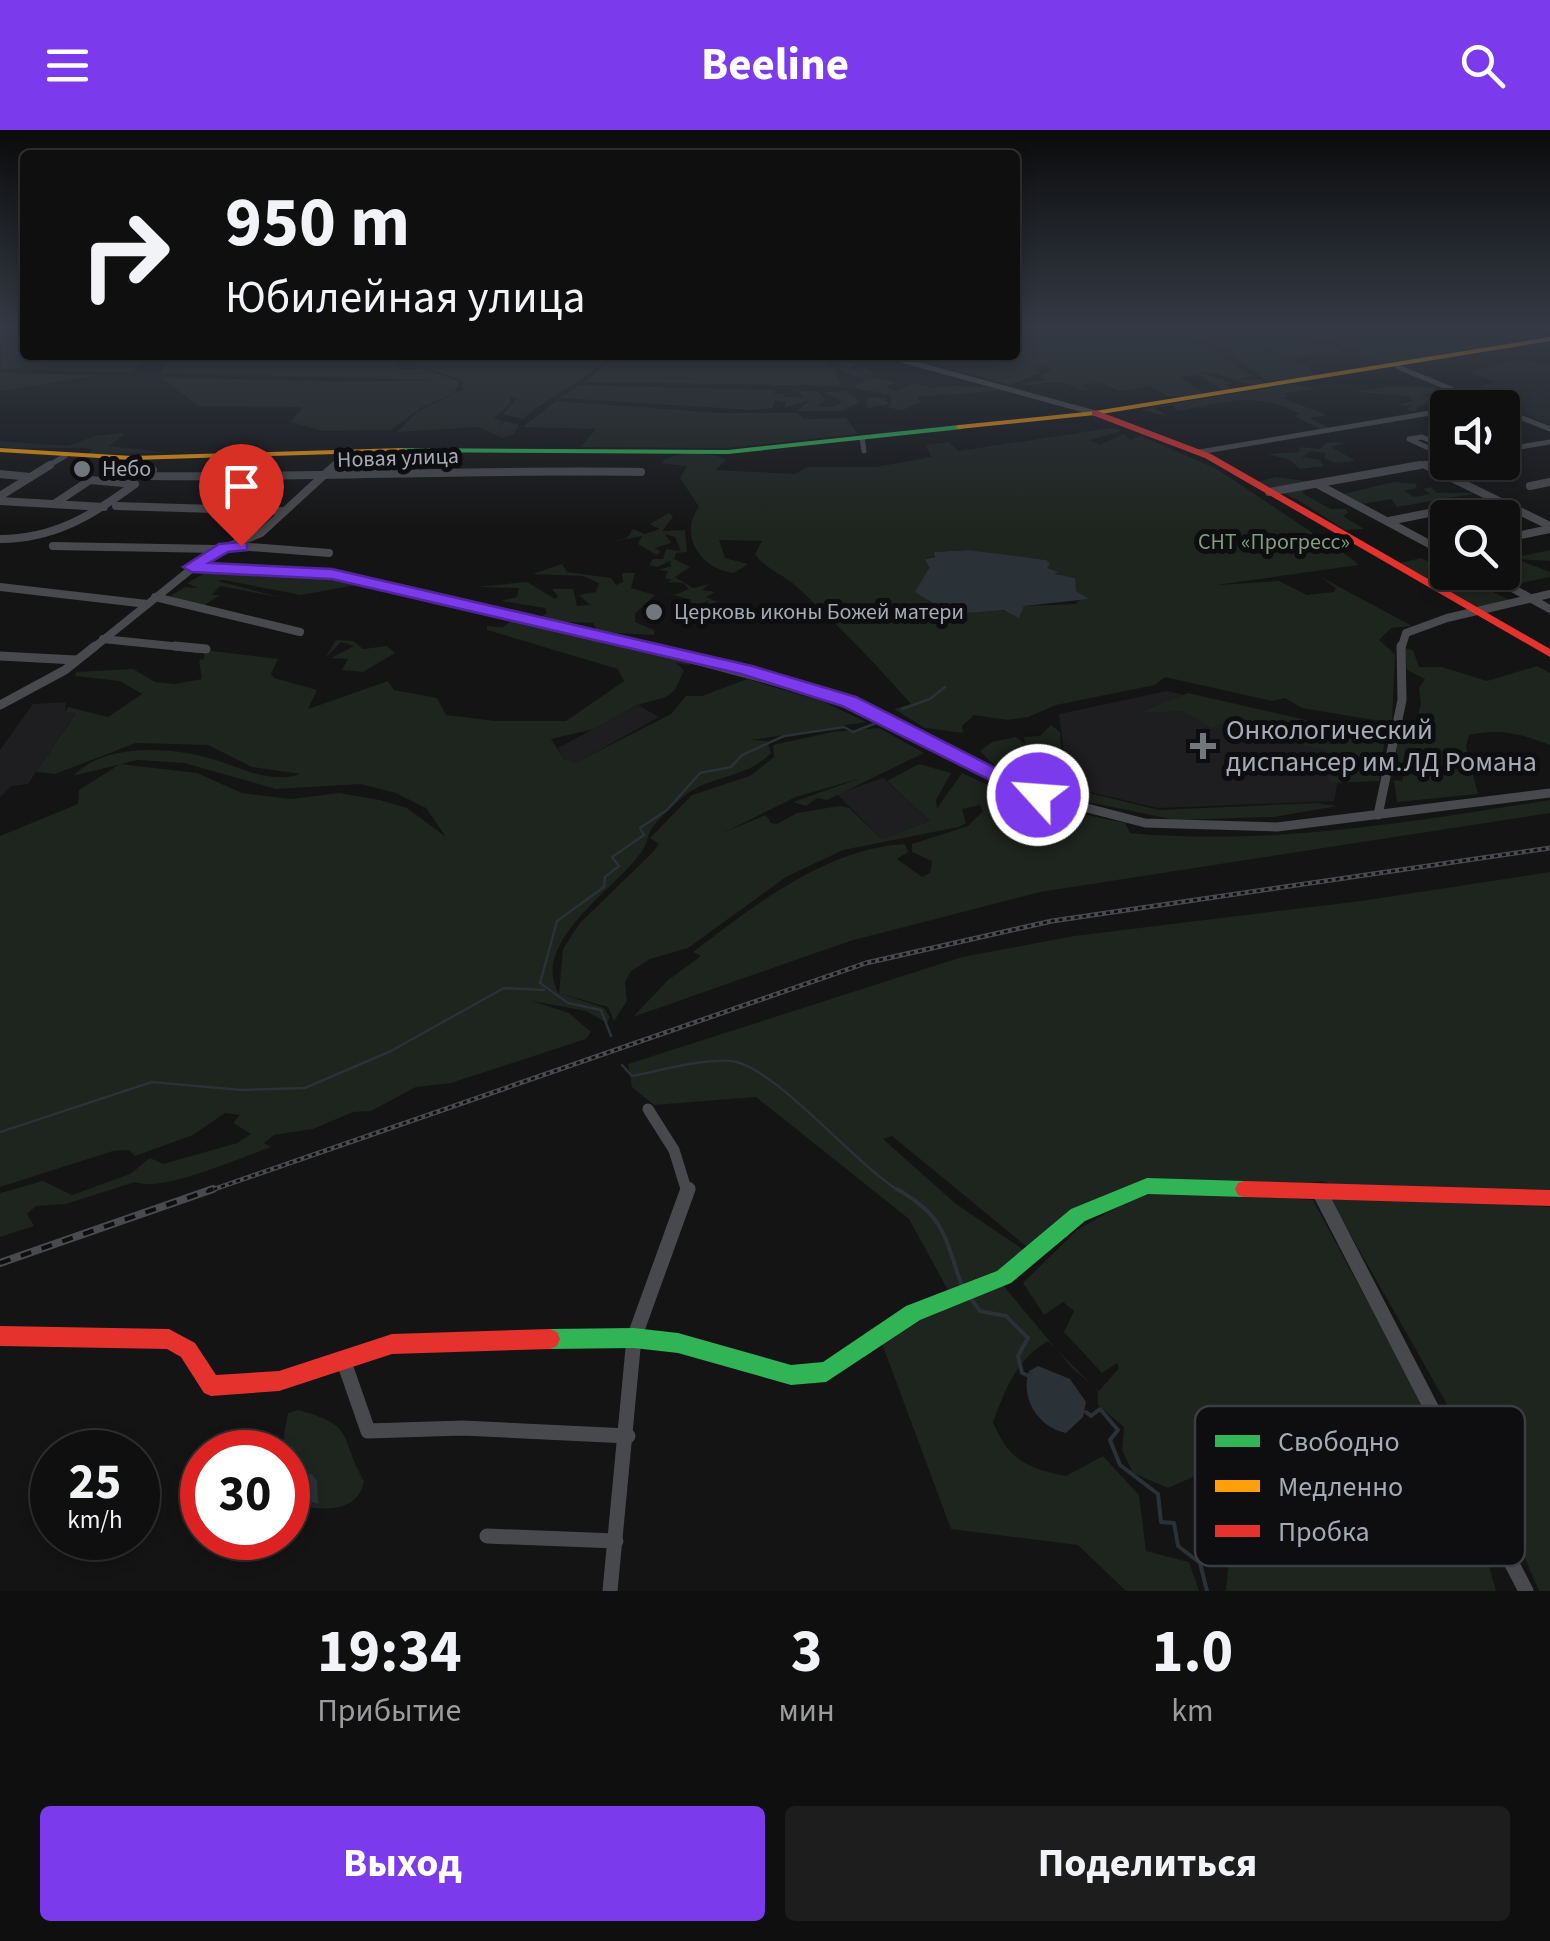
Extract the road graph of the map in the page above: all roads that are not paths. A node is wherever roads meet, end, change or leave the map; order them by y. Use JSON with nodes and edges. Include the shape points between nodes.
{"nodes":[{"id":1,"x":1032,"y":395,"type":"edge"},
{"id":2,"x":1208,"y":395,"type":"edge"},
{"id":3,"x":1095,"y":412,"type":"junction"},
{"id":4,"x":1430,"y":413,"type":"edge"},
{"id":5,"x":1520,"y":417,"type":"edge"},
{"id":6,"x":1550,"y":429,"type":"edge"},
{"id":7,"x":1430,"y":440,"type":"edge"},
{"id":8,"x":1550,"y":442,"type":"edge"},
{"id":9,"x":1520,"y":447,"type":"edge"},
{"id":10,"x":1430,"y":449,"type":"edge"},
{"id":11,"x":351,"y":450,"type":"junction"},
{"id":12,"x":1200,"y":452,"type":"junction"},
{"id":13,"x":65,"y":456,"type":"junction"},
{"id":14,"x":1430,"y":462,"type":"edge"},
{"id":15,"x":2,"y":464,"type":"edge"},
{"id":16,"x":1424,"y":464,"type":"junction"},
{"id":17,"x":124,"y":472,"type":"dead end"},
{"id":18,"x":642,"y":472,"type":"dead end"},
{"id":19,"x":154,"y":473,"type":"dead end"},
{"id":20,"x":32,"y":477,"type":"junction"},
{"id":21,"x":318,"y":478,"type":"junction"},
{"id":22,"x":110,"y":482,"type":"junction"},
{"id":23,"x":1550,"y":482,"type":"edge"},
{"id":24,"x":1317,"y":484,"type":"junction"},
{"id":25,"x":1530,"y":486,"type":"dead end"},
{"id":26,"x":1268,"y":492,"type":"junction"},
{"id":27,"x":0,"y":499,"type":"edge"},
{"id":28,"x":1496,"y":500,"type":"edge"},
{"id":29,"x":54,"y":504,"type":"junction"},
{"id":30,"x":116,"y":506,"type":"dead end"},
{"id":31,"x":105,"y":507,"type":"junction"},
{"id":32,"x":282,"y":511,"type":"junction"},
{"id":33,"x":1520,"y":512,"type":"edge"},
{"id":34,"x":1430,"y":513,"type":"edge"},
{"id":35,"x":1388,"y":522,"type":"junction"},
{"id":36,"x":1550,"y":528,"type":"edge"},
{"id":37,"x":1520,"y":535,"type":"edge"},
{"id":38,"x":0,"y":538,"type":"edge"},
{"id":39,"x":1430,"y":544,"type":"edge"},
{"id":40,"x":230,"y":545,"type":"junction"},
{"id":41,"x":53,"y":546,"type":"dead end"},
{"id":42,"x":218,"y":550,"type":"junction"},
{"id":43,"x":329,"y":553,"type":"dead end"},
{"id":44,"x":192,"y":567,"type":"junction"},
{"id":45,"x":0,"y":587,"type":"edge"},
{"id":46,"x":1515,"y":590,"type":"edge"},
{"id":47,"x":1550,"y":594,"type":"edge"},
{"id":48,"x":1530,"y":598,"type":"junction"},
{"id":49,"x":151,"y":600,"type":"junction"},
{"id":50,"x":1550,"y":608,"type":"edge"},
{"id":51,"x":1474,"y":611,"type":"junction"},
{"id":52,"x":300,"y":632,"type":"dead end"},
{"id":53,"x":103,"y":640,"type":"junction"},
{"id":54,"x":206,"y":648,"type":"dead end"},
{"id":55,"x":1550,"y":654,"type":"edge"},
{"id":56,"x":0,"y":656,"type":"edge"},
{"id":57,"x":77,"y":660,"type":"junction"},
{"id":58,"x":56,"y":675,"type":"junction"},
{"id":59,"x":70,"y":675,"type":"dead end"},
{"id":60,"x":0,"y":705,"type":"edge"},
{"id":61,"x":1550,"y":793,"type":"edge"},
{"id":62,"x":1378,"y":815,"type":"junction"},
{"id":63,"x":648,"y":1109,"type":"dead end"},
{"id":64,"x":1318,"y":1190,"type":"junction"},
{"id":65,"x":1550,"y":1198,"type":"edge"},
{"id":66,"x":0,"y":1336,"type":"edge"},
{"id":67,"x":634,"y":1338,"type":"junction"},
{"id":68,"x":344,"y":1362,"type":"junction"},
{"id":69,"x":1430,"y":1406,"type":"edge"},
{"id":70,"x":628,"y":1436,"type":"junction"},
{"id":71,"x":487,"y":1536,"type":"dead end"},
{"id":72,"x":616,"y":1541,"type":"junction"},
{"id":73,"x":1513,"y":1566,"type":"edge"},
{"id":74,"x":610,"y":1591,"type":"edge"},
{"id":75,"x":1526,"y":1591,"type":"edge"}],
"edges":[{"from":1,"to":3,"type":"street"},
{"from":2,"to":3,"type":"main road"},
{"from":3,"to":11,"type":"main road","via":[[863,444],[711,452]]},
{"from":3,"to":12,"type":"main road"},
{"from":4,"to":12,"type":"street"},
{"from":5,"to":6,"type":"street"},
{"from":7,"to":10,"type":"street","via":[[1409,439]]},
{"from":8,"to":9,"type":"street"},
{"from":11,"to":13,"type":"main road"},
{"from":11,"to":21,"type":"street"},
{"from":12,"to":26,"type":"main road"},
{"from":13,"to":15,"type":"main road"},
{"from":13,"to":20,"type":"street"},
{"from":14,"to":16,"type":"street"},
{"from":15,"to":20,"type":"street"},
{"from":16,"to":24,"type":"street"},
{"from":16,"to":28,"type":"street"},
{"from":17,"to":22,"type":"street"},
{"from":18,"to":21,"type":"street","name":"Новая улица"},
{"from":19,"to":21,"type":"street","name":"Новая улица"},
{"from":20,"to":27,"type":"street"},
{"from":21,"to":32,"type":"street"},
{"from":22,"to":29,"type":"street","via":[[90,480]]},
{"from":22,"to":31,"type":"street","via":[[135,484]]},
{"from":23,"to":25,"type":"street"},
{"from":24,"to":26,"type":"street"},
{"from":24,"to":35,"type":"street"},
{"from":26,"to":51,"type":"main road"},
{"from":27,"to":29,"type":"street"},
{"from":29,"to":31,"type":"street"},
{"from":30,"to":32,"type":"street"},
{"from":31,"to":38,"type":"street","via":[[30,541]]},
{"from":32,"to":40,"type":"street","via":[[261,533]]},
{"from":33,"to":36,"type":"street"},
{"from":34,"to":35,"type":"street"},
{"from":35,"to":39,"type":"street"},
{"from":36,"to":37,"type":"street"},
{"from":40,"to":42,"type":"street"},
{"from":40,"to":43,"type":"street"},
{"from":41,"to":42,"type":"street"},
{"from":42,"to":44,"type":"street"},
{"from":44,"to":49,"type":"street"},
{"from":44,"to":62,"type":"street","via":[[332,574],[746,670],[849,702],[1038,795],[1104,816],[1242,828]]},
{"from":45,"to":49,"type":"street"},
{"from":46,"to":48,"type":"street"},
{"from":47,"to":48,"type":"street"},
{"from":48,"to":50,"type":"street"},
{"from":48,"to":51,"type":"street"},
{"from":49,"to":52,"type":"street"},
{"from":49,"to":53,"type":"street"},
{"from":51,"to":55,"type":"main road"},
{"from":51,"to":62,"type":"street","via":[[1416,626],[1401,640],[1402,700]]},
{"from":53,"to":54,"type":"street"},
{"from":53,"to":57,"type":"street"},
{"from":56,"to":57,"type":"street"},
{"from":57,"to":58,"type":"street"},
{"from":58,"to":59,"type":"street"},
{"from":58,"to":60,"type":"street"},
{"from":61,"to":62,"type":"street"},
{"from":63,"to":67,"type":"street","via":[[674,1150],[688,1190]]},
{"from":64,"to":65,"type":"main road"},
{"from":64,"to":67,"type":"main road","via":[[1147,1186],[1125,1192],[1078,1215],[1004,1277],[913,1313],[826,1372],[791,1374]]},
{"from":64,"to":69,"type":"street"},
{"from":66,"to":68,"type":"main road","via":[[169,1339],[188,1350],[211,1386],[221,1388]]},
{"from":67,"to":68,"type":"main road","via":[[392,1344]]},
{"from":67,"to":70,"type":"street"},
{"from":68,"to":70,"type":"street","via":[[368,1431]]},
{"from":70,"to":72,"type":"street"},
{"from":71,"to":72,"type":"street"},
{"from":72,"to":74,"type":"street"},
{"from":73,"to":75,"type":"street"}]}
